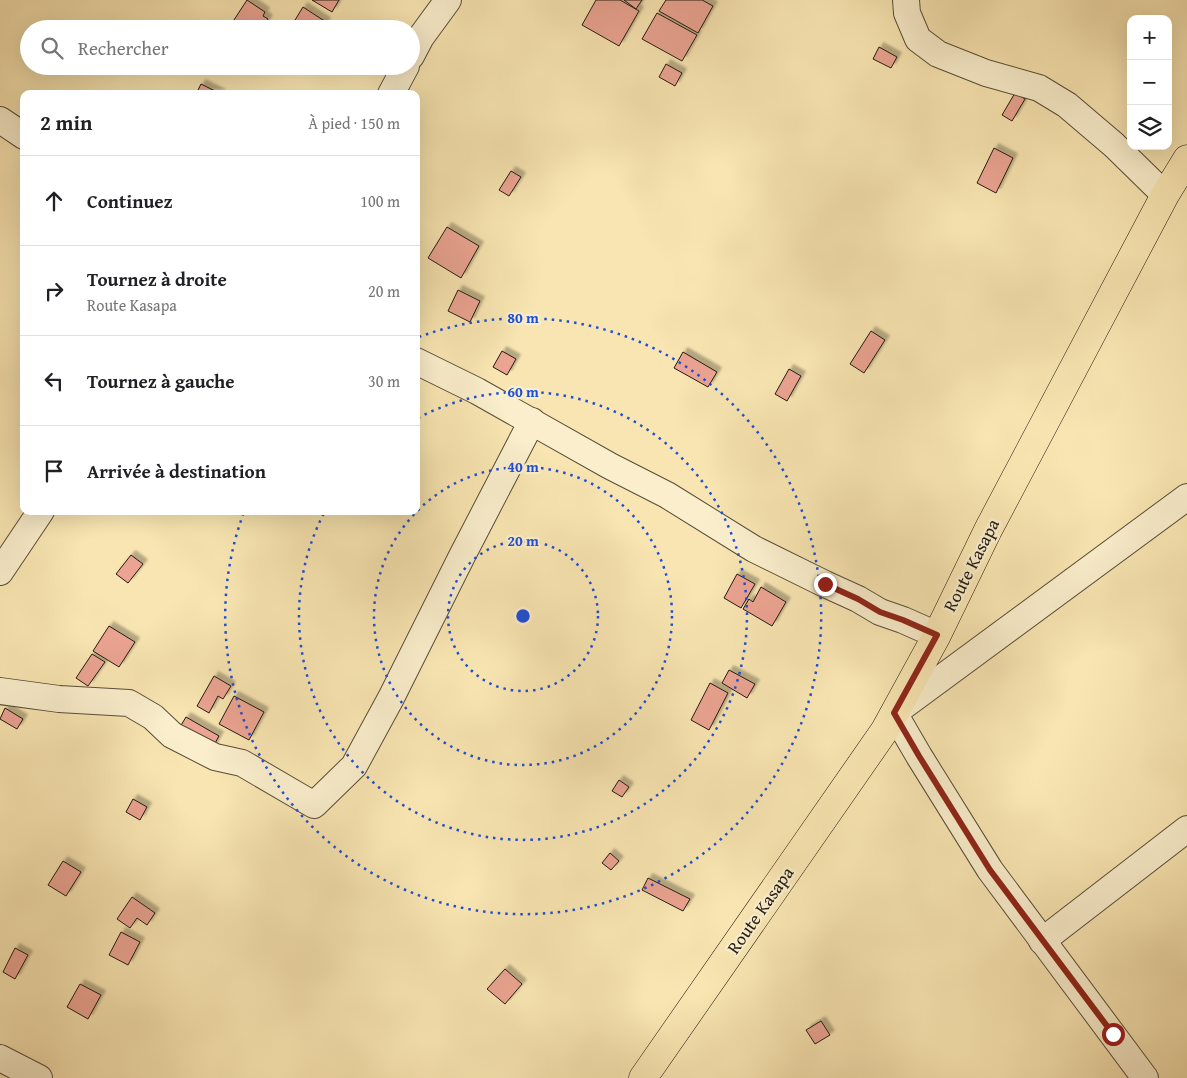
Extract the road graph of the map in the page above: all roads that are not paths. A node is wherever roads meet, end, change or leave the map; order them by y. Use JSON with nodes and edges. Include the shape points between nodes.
{"nodes":[{"id":1,"x":448,"y":0,"type":"edge"},
{"id":2,"x":906,"y":0,"type":"edge"},
{"id":3,"x":420,"y":40,"type":"edge"},
{"id":4,"x":401,"y":75,"type":"edge"},
{"id":5,"x":393,"y":90,"type":"edge"},
{"id":6,"x":0,"y":120,"type":"edge"},
{"id":7,"x":20,"y":133,"type":"edge"},
{"id":8,"x":1187,"y":159,"type":"edge"},
{"id":9,"x":1166,"y":195,"type":"junction"},
{"id":10,"x":420,"y":363,"type":"edge"},
{"id":11,"x":532,"y":421,"type":"junction"},
{"id":12,"x":1187,"y":497,"type":"edge"},
{"id":13,"x":38,"y":515,"type":"edge"},
{"id":14,"x":0,"y":572,"type":"edge"},
{"id":15,"x":937,"y":635,"type":"junction"},
{"id":16,"x":0,"y":691,"type":"edge"},
{"id":17,"x":894,"y":713,"type":"junction"},
{"id":18,"x":1187,"y":829,"type":"edge"},
{"id":19,"x":1042,"y":941,"type":"junction"},
{"id":20,"x":0,"y":1058,"type":"edge"},
{"id":21,"x":39,"y":1078,"type":"edge"},
{"id":22,"x":643,"y":1078,"type":"edge"},
{"id":23,"x":1145,"y":1078,"type":"edge"}],
"edges":[{"from":1,"to":3,"type":"street"},
{"from":2,"to":9,"type":"street","via":[[906,13],[918,39],[938,54],[986,73],[1039,88],[1067,105]]},
{"from":4,"to":5,"type":"street"},
{"from":6,"to":7,"type":"street"},
{"from":8,"to":9,"type":"main road","name":"Route Kasapa"},
{"from":9,"to":15,"type":"main road","name":"Route Kasapa","via":[[988,530]]},
{"from":10,"to":11,"type":"street"},
{"from":11,"to":15,"type":"street","via":[[667,495],[754,549],[880,612]]},
{"from":11,"to":16,"type":"street","via":[[354,766],[314,805],[242,763],[215,757],[172,735],[153,716],[129,703],[59,699]]},
{"from":12,"to":17,"type":"street"},
{"from":13,"to":14,"type":"street"},
{"from":15,"to":17,"type":"main road","name":"Route Kasapa"},
{"from":17,"to":19,"type":"street","via":[[990,870]]},
{"from":17,"to":22,"type":"main road","name":"Route Kasapa"},
{"from":18,"to":19,"type":"street"},
{"from":19,"to":23,"type":"street"},
{"from":20,"to":21,"type":"street"}]}
